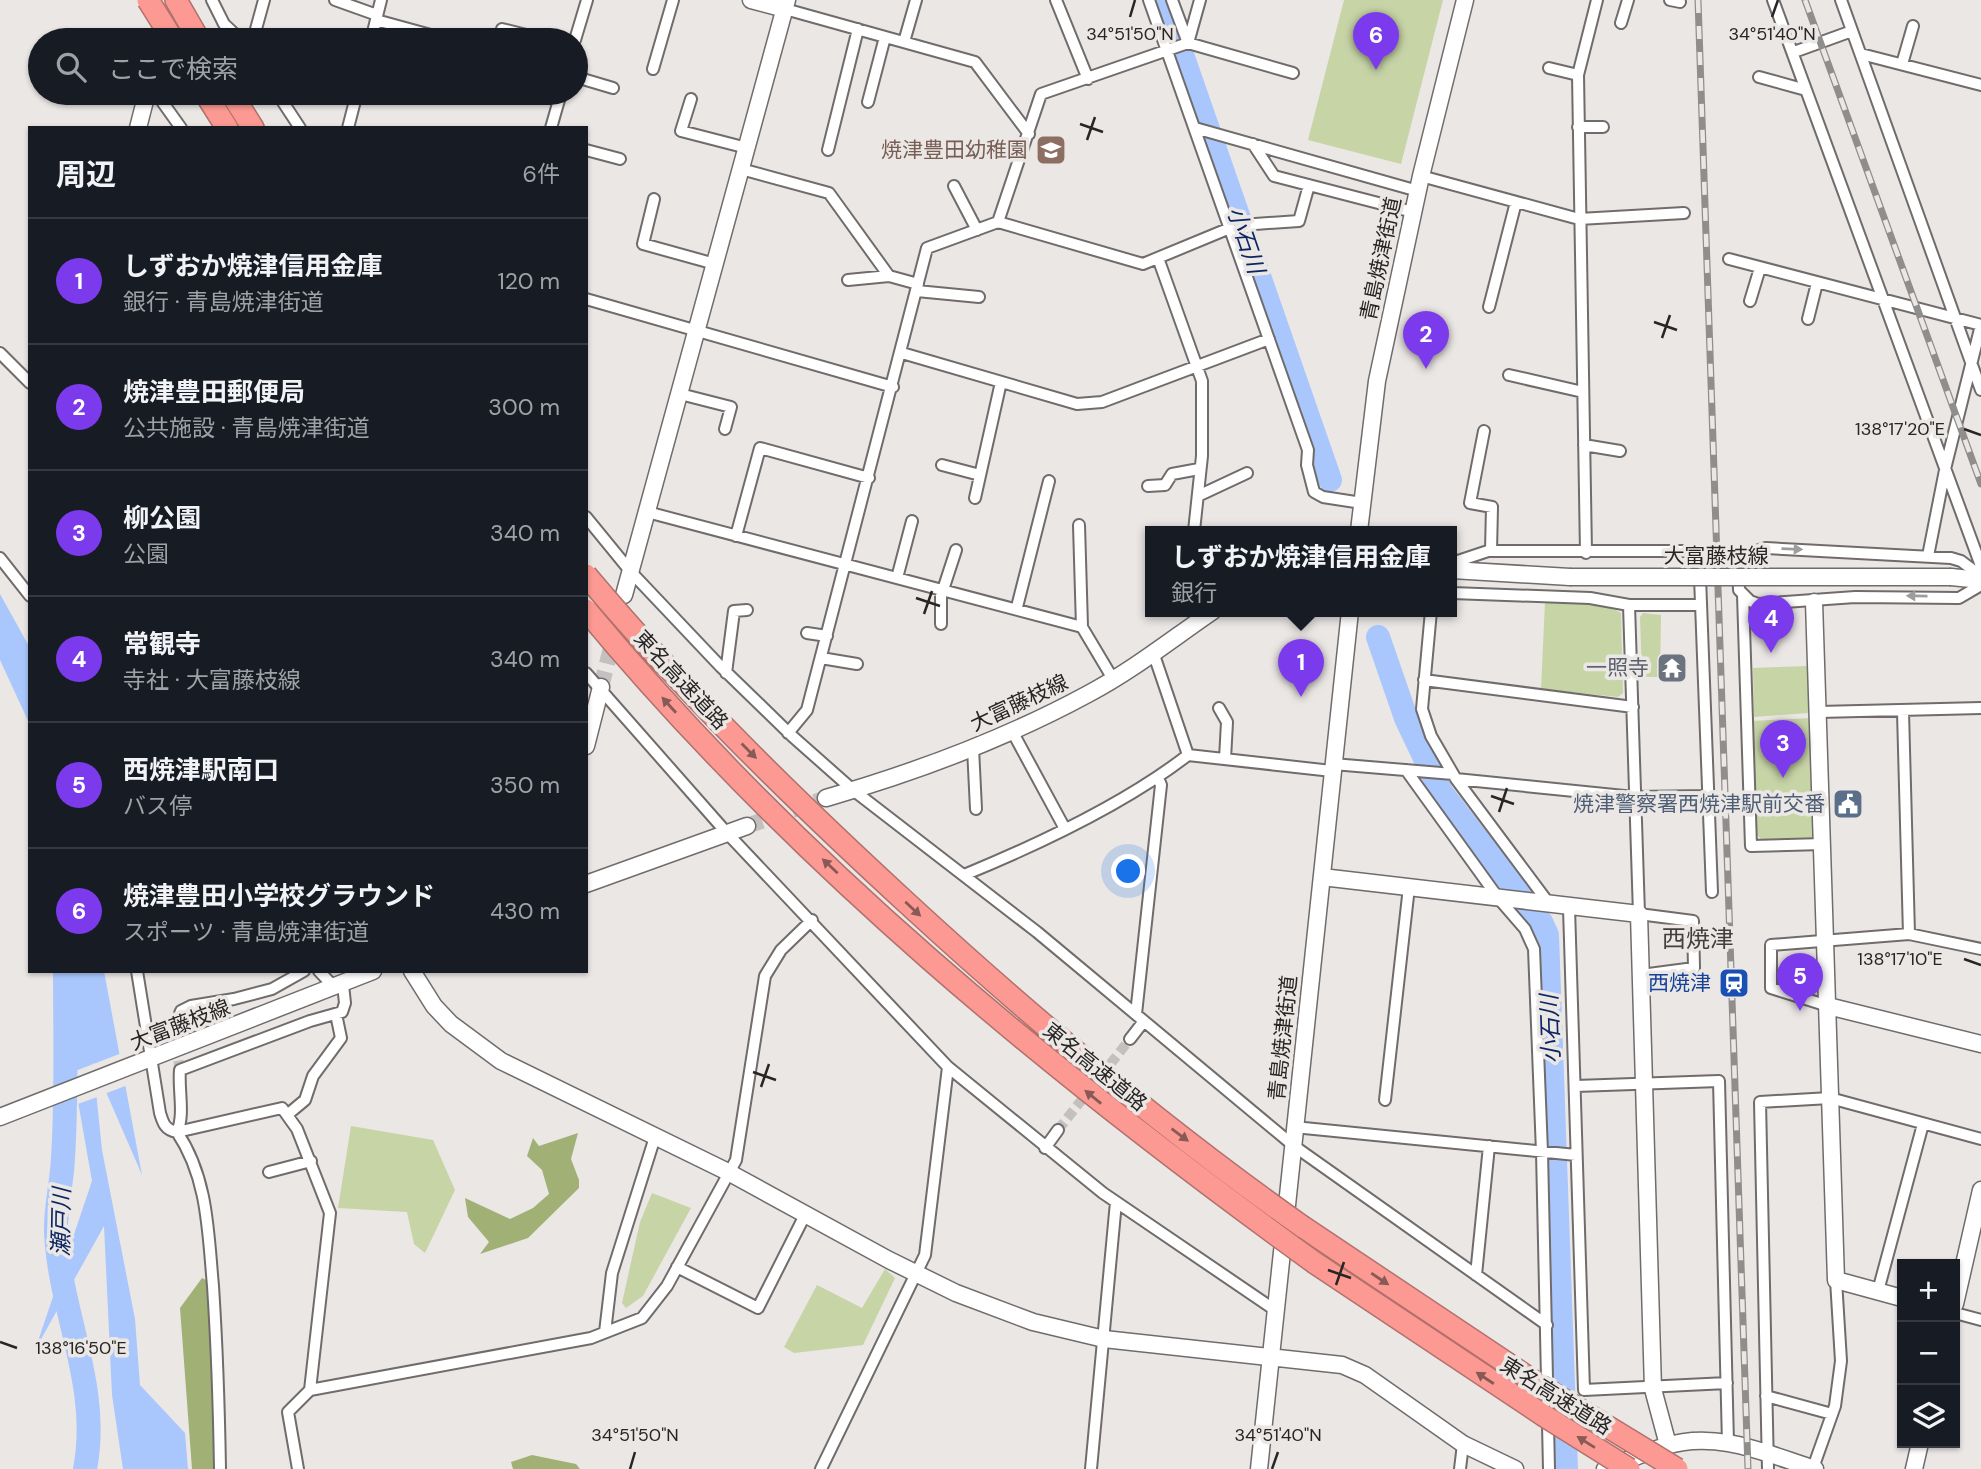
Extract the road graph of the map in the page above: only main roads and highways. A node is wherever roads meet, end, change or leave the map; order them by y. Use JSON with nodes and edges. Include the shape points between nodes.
{"nodes":[{"id":1,"x":148,"y":0,"type":"edge"},
{"id":2,"x":175,"y":0,"type":"edge"},
{"id":3,"x":166,"y":28,"type":"edge"},
{"id":4,"x":192,"y":28,"type":"edge"},
{"id":5,"x":213,"y":105,"type":"edge"},
{"id":6,"x":239,"y":105,"type":"edge"},
{"id":7,"x":227,"y":126,"type":"edge"},
{"id":8,"x":252,"y":126,"type":"edge"},
{"id":9,"x":588,"y":577,"type":"edge"},
{"id":10,"x":588,"y":612,"type":"edge"},
{"id":11,"x":1629,"y":1469,"type":"edge"},
{"id":12,"x":1677,"y":1469,"type":"edge"}],
"edges":[{"from":1,"to":3,"type":"highway","bridge":true},
{"from":2,"to":4,"type":"highway"},
{"from":5,"to":7,"type":"highway"},
{"from":6,"to":8,"type":"highway"},
{"from":9,"to":12,"type":"highway","name":"東名高速道路","one_way":true,"bridge":true,"via":[[671,670],[837,839],[987,977],[1161,1121],[1303,1227],[1541,1387]]},
{"from":11,"to":10,"type":"highway","name":"東名高速道路","one_way":true,"bridge":true,"via":[[1315,1263],[1026,1043],[745,785]]}]}
